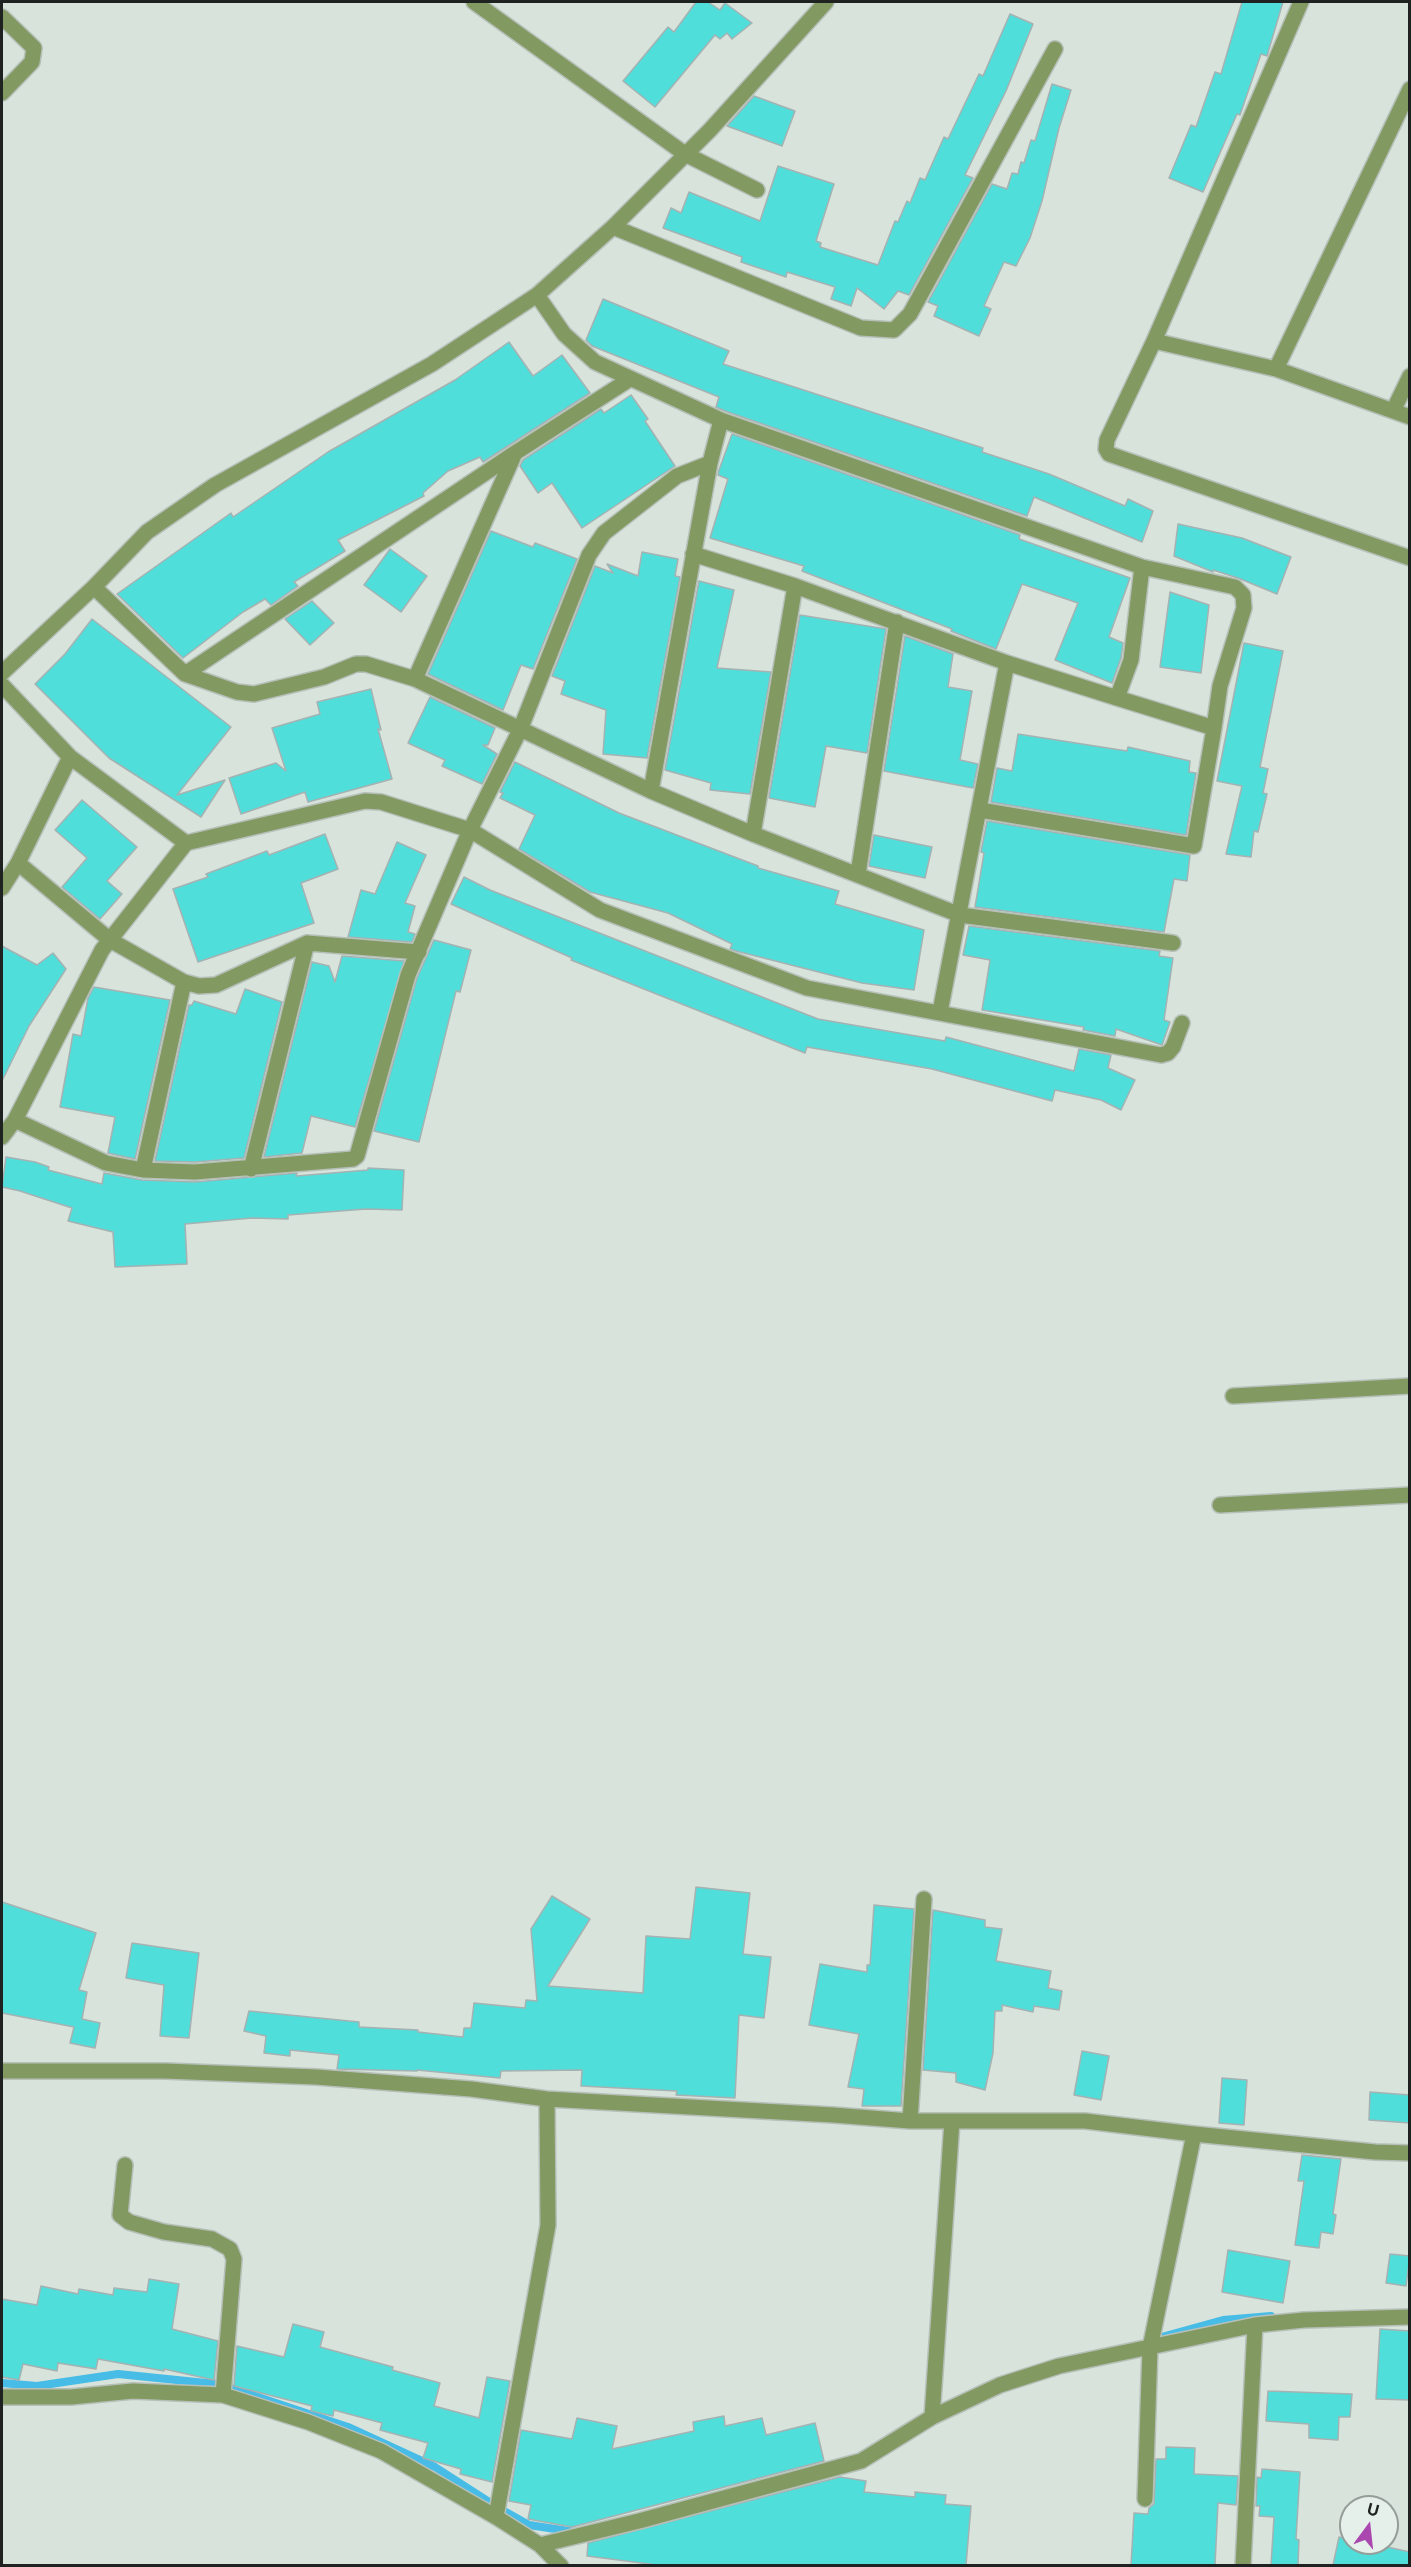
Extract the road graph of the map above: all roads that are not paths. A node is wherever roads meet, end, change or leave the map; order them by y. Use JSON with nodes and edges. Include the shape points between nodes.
{"nodes":[{"id":1,"x":474,"y":2,"type":"edge"},
{"id":2,"x":826,"y":2,"type":"edge"},
{"id":3,"x":1301,"y":2,"type":"edge"},
{"id":4,"x":2,"y":17,"type":"edge"},
{"id":5,"x":1055,"y":49,"type":"dead end"},
{"id":6,"x":1410,"y":89,"type":"edge"},
{"id":7,"x":2,"y":93,"type":"edge"},
{"id":8,"x":685,"y":154,"type":"junction"},
{"id":9,"x":757,"y":190,"type":"dead end"},
{"id":10,"x":613,"y":227,"type":"junction"},
{"id":11,"x":537,"y":295,"type":"junction"},
{"id":12,"x":1154,"y":341,"type":"junction"},
{"id":13,"x":1276,"y":369,"type":"junction"},
{"id":14,"x":1410,"y":376,"type":"edge"},
{"id":15,"x":630,"y":379,"type":"junction"},
{"id":16,"x":1393,"y":411,"type":"junction"},
{"id":17,"x":1410,"y":417,"type":"edge"},
{"id":18,"x":721,"y":420,"type":"junction"},
{"id":19,"x":515,"y":453,"type":"junction"},
{"id":20,"x":710,"y":463,"type":"junction"},
{"id":21,"x":693,"y":554,"type":"junction"},
{"id":22,"x":1410,"y":558,"type":"edge"},
{"id":23,"x":1142,"y":567,"type":"junction"},
{"id":24,"x":795,"y":586,"type":"junction"},
{"id":25,"x":94,"y":587,"type":"junction"},
{"id":26,"x":897,"y":622,"type":"junction"},
{"id":27,"x":1006,"y":663,"type":"junction"},
{"id":28,"x":2,"y":673,"type":"edge"},
{"id":29,"x":185,"y":674,"type":"junction"},
{"id":30,"x":415,"y":679,"type":"junction"},
{"id":31,"x":2,"y":685,"type":"edge"},
{"id":32,"x":1117,"y":698,"type":"junction"},
{"id":33,"x":1214,"y":728,"type":"junction"},
{"id":34,"x":520,"y":730,"type":"junction"},
{"id":35,"x":70,"y":757,"type":"junction"},
{"id":36,"x":651,"y":791,"type":"junction"},
{"id":37,"x":980,"y":810,"type":"junction"},
{"id":38,"x":470,"y":830,"type":"junction"},
{"id":39,"x":753,"y":834,"type":"junction"},
{"id":40,"x":186,"y":843,"type":"junction"},
{"id":41,"x":18,"y":863,"type":"junction"},
{"id":42,"x":858,"y":874,"type":"junction"},
{"id":43,"x":2,"y":888,"type":"edge"},
{"id":44,"x":960,"y":915,"type":"junction"},
{"id":45,"x":110,"y":940,"type":"junction"},
{"id":46,"x":308,"y":943,"type":"junction"},
{"id":47,"x":1173,"y":943,"type":"dead end"},
{"id":48,"x":419,"y":952,"type":"junction"},
{"id":49,"x":184,"y":981,"type":"junction"},
{"id":50,"x":940,"y":1012,"type":"junction"},
{"id":51,"x":1182,"y":1023,"type":"dead end"},
{"id":52,"x":15,"y":1120,"type":"junction"},
{"id":53,"x":2,"y":1137,"type":"edge"},
{"id":54,"x":251,"y":1169,"type":"junction"},
{"id":55,"x":142,"y":1170,"type":"junction"},
{"id":56,"x":1410,"y":1386,"type":"edge"},
{"id":57,"x":1233,"y":1396,"type":"dead end"},
{"id":58,"x":1410,"y":1495,"type":"edge"},
{"id":59,"x":1220,"y":1505,"type":"dead end"},
{"id":60,"x":924,"y":1899,"type":"dead end"},
{"id":61,"x":2,"y":2071,"type":"edge"},
{"id":62,"x":547,"y":2098,"type":"junction"},
{"id":63,"x":910,"y":2121,"type":"junction"},
{"id":64,"x":952,"y":2121,"type":"junction"},
{"id":65,"x":1194,"y":2134,"type":"junction"},
{"id":66,"x":1410,"y":2153,"type":"edge"},
{"id":67,"x":125,"y":2165,"type":"dead end"},
{"id":68,"x":1410,"y":2318,"type":"edge"},
{"id":69,"x":1255,"y":2325,"type":"junction"},
{"id":70,"x":1150,"y":2348,"type":"junction"},
{"id":71,"x":223,"y":2395,"type":"junction"},
{"id":72,"x":2,"y":2397,"type":"edge"},
{"id":73,"x":932,"y":2417,"type":"junction"},
{"id":74,"x":1145,"y":2499,"type":"dead end"},
{"id":75,"x":496,"y":2517,"type":"junction"},
{"id":76,"x":540,"y":2545,"type":"junction"},
{"id":77,"x":561,"y":2565,"type":"edge"},
{"id":78,"x":1243,"y":2565,"type":"edge"}],
"edges":[{"from":1,"to":8,"type":"street"},
{"from":2,"to":8,"type":"street"},
{"from":3,"to":12,"type":"street"},
{"from":4,"to":7,"type":"street","via":[[34,48],[32,62]]},
{"from":5,"to":10,"type":"street","via":[[910,314],[894,330],[861,328]]},
{"from":6,"to":13,"type":"street"},
{"from":8,"to":9,"type":"street"},
{"from":8,"to":10,"type":"street"},
{"from":10,"to":11,"type":"street"},
{"from":11,"to":15,"type":"street","via":[[564,334],[595,362]]},
{"from":11,"to":25,"type":"street","via":[[432,364],[214,485],[147,532]]},
{"from":12,"to":13,"type":"street"},
{"from":12,"to":22,"type":"street","via":[[1107,440],[1109,454]]},
{"from":13,"to":16,"type":"street"},
{"from":14,"to":16,"type":"street"},
{"from":15,"to":18,"type":"street"},
{"from":15,"to":19,"type":"street"},
{"from":16,"to":17,"type":"street"},
{"from":18,"to":20,"type":"street"},
{"from":18,"to":23,"type":"street"},
{"from":19,"to":29,"type":"street"},
{"from":19,"to":30,"type":"street"},
{"from":20,"to":21,"type":"street"},
{"from":20,"to":34,"type":"street","via":[[677,476],[604,533],[594,547]]},
{"from":21,"to":24,"type":"street"},
{"from":21,"to":36,"type":"street"},
{"from":23,"to":32,"type":"street","via":[[1131,660]]},
{"from":23,"to":33,"type":"street","via":[[1235,586],[1243,595],[1244,608],[1220,686]]},
{"from":24,"to":26,"type":"street"},
{"from":24,"to":39,"type":"street"},
{"from":25,"to":28,"type":"street"},
{"from":25,"to":29,"type":"street"},
{"from":26,"to":27,"type":"street"},
{"from":26,"to":42,"type":"street"},
{"from":27,"to":32,"type":"street"},
{"from":27,"to":37,"type":"street"},
{"from":29,"to":30,"type":"street","via":[[254,694],[356,664]]},
{"from":30,"to":34,"type":"street"},
{"from":31,"to":35,"type":"street"},
{"from":32,"to":33,"type":"street"},
{"from":33,"to":37,"type":"street","via":[[1194,846]]},
{"from":34,"to":36,"type":"street"},
{"from":34,"to":38,"type":"street"},
{"from":35,"to":40,"type":"street"},
{"from":35,"to":41,"type":"street"},
{"from":36,"to":39,"type":"street"},
{"from":37,"to":44,"type":"street"},
{"from":38,"to":40,"type":"street","via":[[381,802],[365,801]]},
{"from":38,"to":48,"type":"street"},
{"from":38,"to":50,"type":"street","via":[[600,909],[807,988]]},
{"from":39,"to":42,"type":"street"},
{"from":40,"to":45,"type":"street"},
{"from":41,"to":43,"type":"street"},
{"from":41,"to":45,"type":"street"},
{"from":42,"to":44,"type":"street"},
{"from":44,"to":47,"type":"street"},
{"from":44,"to":50,"type":"street"},
{"from":45,"to":49,"type":"street"},
{"from":45,"to":52,"type":"street"},
{"from":46,"to":48,"type":"street"},
{"from":46,"to":49,"type":"street","via":[[216,985],[199,986]]},
{"from":46,"to":54,"type":"street"},
{"from":48,"to":54,"type":"street","via":[[408,975],[357,1156]]},
{"from":49,"to":55,"type":"street"},
{"from":50,"to":51,"type":"street","via":[[1161,1055],[1173,1047]]},
{"from":52,"to":53,"type":"street"},
{"from":52,"to":55,"type":"street","via":[[106,1162]]},
{"from":54,"to":55,"type":"street"},
{"from":56,"to":57,"type":"street"},
{"from":58,"to":59,"type":"street"},
{"from":60,"to":63,"type":"street"},
{"from":61,"to":62,"type":"street","via":[[165,2071],[316,2077]]},
{"from":62,"to":63,"type":"street"},
{"from":62,"to":75,"type":"street","via":[[548,2225]]},
{"from":63,"to":64,"type":"street"},
{"from":64,"to":65,"type":"street","via":[[1085,2121]]},
{"from":64,"to":73,"type":"street"},
{"from":65,"to":66,"type":"street"},
{"from":65,"to":70,"type":"street"},
{"from":67,"to":71,"type":"street","via":[[120,2215],[129,2222],[164,2232],[212,2239],[230,2249],[234,2259]]},
{"from":68,"to":69,"type":"street"},
{"from":69,"to":70,"type":"street"},
{"from":69,"to":78,"type":"street"},
{"from":70,"to":73,"type":"street","via":[[1059,2366],[1010,2382]]},
{"from":70,"to":74,"type":"street"},
{"from":71,"to":72,"type":"street","via":[[133,2391],[71,2397]]},
{"from":71,"to":75,"type":"street","via":[[381,2451]]},
{"from":73,"to":76,"type":"street","via":[[861,2461]]},
{"from":75,"to":76,"type":"street"},
{"from":76,"to":77,"type":"street"}]}
